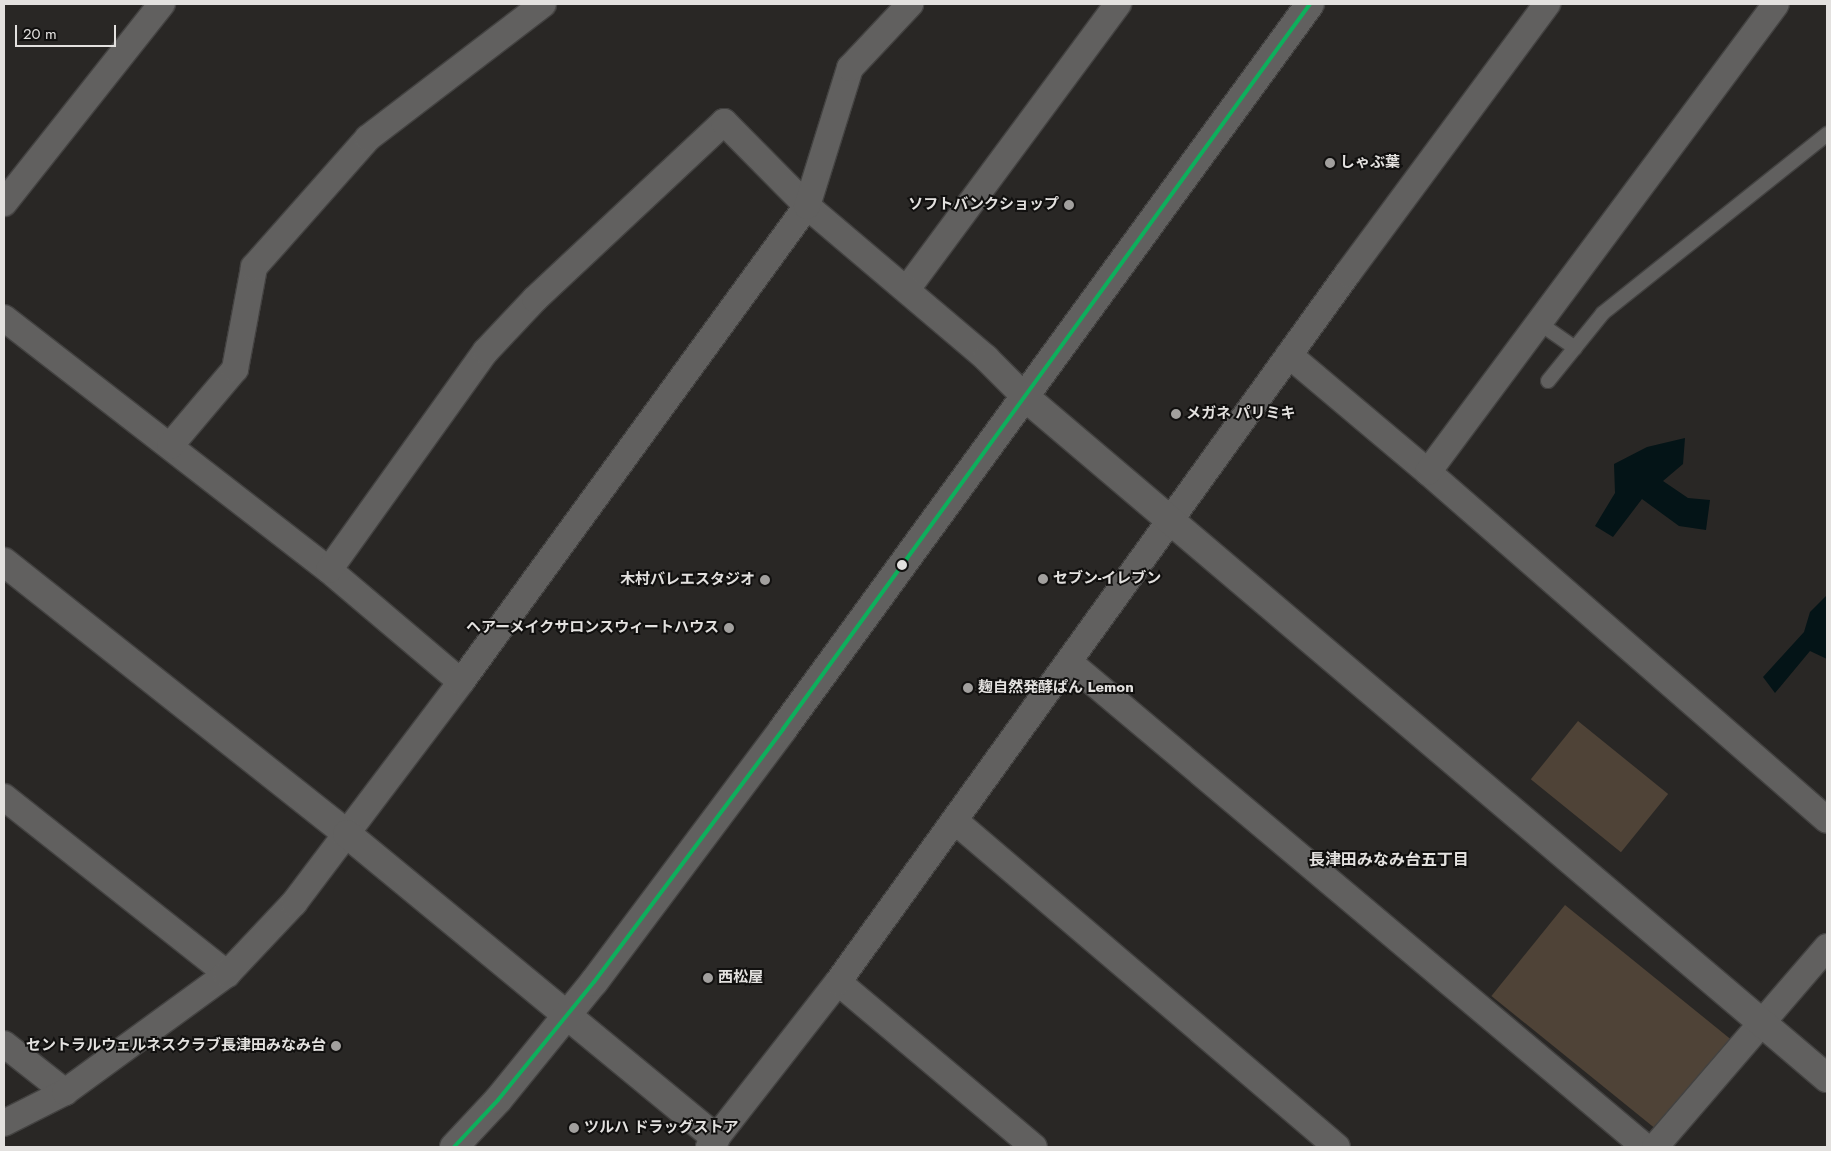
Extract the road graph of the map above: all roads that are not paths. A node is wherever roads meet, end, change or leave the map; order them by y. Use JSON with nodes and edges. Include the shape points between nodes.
{"nodes":[{"id":1,"x":162,"y":4,"type":"edge"},
{"id":2,"x":543,"y":4,"type":"edge"},
{"id":3,"x":910,"y":4,"type":"edge"},
{"id":4,"x":1118,"y":4,"type":"edge"},
{"id":5,"x":1310,"y":4,"type":"edge"},
{"id":6,"x":1547,"y":4,"type":"edge"},
{"id":7,"x":1776,"y":4,"type":"edge"},
{"id":8,"x":1827,"y":134,"type":"edge"},
{"id":9,"x":4,"y":203,"type":"edge"},
{"id":10,"x":807,"y":206,"type":"junction"},
{"id":11,"x":907,"y":289,"type":"junction"},
{"id":12,"x":4,"y":318,"type":"edge"},
{"id":13,"x":1539,"y":323,"type":"junction"},
{"id":14,"x":1575,"y":348,"type":"junction"},
{"id":15,"x":1289,"y":355,"type":"junction"},
{"id":16,"x":1548,"y":381,"type":"dead end"},
{"id":17,"x":1025,"y":396,"type":"junction"},
{"id":18,"x":170,"y":446,"type":"junction"},
{"id":19,"x":1428,"y":472,"type":"junction"},
{"id":20,"x":1171,"y":522,"type":"junction"},
{"id":21,"x":4,"y":562,"type":"edge"},
{"id":22,"x":329,"y":570,"type":"junction"},
{"id":23,"x":1069,"y":662,"type":"junction"},
{"id":24,"x":461,"y":682,"type":"junction"},
{"id":25,"x":4,"y":797,"type":"edge"},
{"id":26,"x":1827,"y":820,"type":"edge"},
{"id":27,"x":955,"y":821,"type":"junction"},
{"id":28,"x":347,"y":834,"type":"junction"},
{"id":29,"x":1827,"y":947,"type":"edge"},
{"id":30,"x":227,"y":974,"type":"junction"},
{"id":31,"x":838,"y":982,"type":"junction"},
{"id":32,"x":568,"y":1015,"type":"junction"},
{"id":33,"x":1764,"y":1025,"type":"junction"},
{"id":34,"x":4,"y":1044,"type":"edge"},
{"id":35,"x":1827,"y":1078,"type":"edge"},
{"id":36,"x":65,"y":1092,"type":"junction"},
{"id":37,"x":4,"y":1123,"type":"edge"},
{"id":38,"x":717,"y":1144,"type":"edge"},
{"id":39,"x":454,"y":1147,"type":"edge"},
{"id":40,"x":1034,"y":1147,"type":"edge"},
{"id":41,"x":1337,"y":1147,"type":"edge"},
{"id":42,"x":1645,"y":1147,"type":"edge"},
{"id":43,"x":1655,"y":1147,"type":"edge"}],
"edges":[{"from":1,"to":9,"type":"street"},
{"from":2,"to":18,"type":"street","via":[[368,138],[254,267],[235,370]]},
{"from":3,"to":10,"type":"street","via":[[850,68]]},
{"from":4,"to":11,"type":"street"},
{"from":5,"to":17,"type":"street"},
{"from":6,"to":15,"type":"street"},
{"from":7,"to":13,"type":"street"},
{"from":8,"to":14,"type":"lane","via":[[1603,313]]},
{"from":10,"to":11,"type":"street"},
{"from":10,"to":22,"type":"street","via":[[724,122],[535,299],[486,351]]},
{"from":10,"to":24,"type":"street"},
{"from":11,"to":17,"type":"street"},
{"from":12,"to":18,"type":"street"},
{"from":13,"to":14,"type":"lane"},
{"from":13,"to":19,"type":"street"},
{"from":14,"to":16,"type":"lane"},
{"from":15,"to":19,"type":"street"},
{"from":15,"to":20,"type":"street"},
{"from":17,"to":20,"type":"street"},
{"from":17,"to":32,"type":"street","via":[[783,729]]},
{"from":18,"to":22,"type":"street"},
{"from":19,"to":26,"type":"street"},
{"from":20,"to":23,"type":"street"},
{"from":20,"to":33,"type":"street"},
{"from":21,"to":28,"type":"street"},
{"from":22,"to":24,"type":"street"},
{"from":23,"to":27,"type":"street"},
{"from":23,"to":42,"type":"street"},
{"from":24,"to":28,"type":"street"},
{"from":25,"to":30,"type":"street"},
{"from":27,"to":31,"type":"street"},
{"from":27,"to":41,"type":"street"},
{"from":28,"to":30,"type":"street","via":[[294,903]]},
{"from":28,"to":32,"type":"street"},
{"from":29,"to":33,"type":"street"},
{"from":30,"to":36,"type":"street"},
{"from":31,"to":38,"type":"street"},
{"from":31,"to":40,"type":"street"},
{"from":32,"to":38,"type":"street"},
{"from":32,"to":39,"type":"street"},
{"from":33,"to":35,"type":"street"},
{"from":33,"to":43,"type":"street"},
{"from":34,"to":36,"type":"street"},
{"from":36,"to":37,"type":"street"}]}
